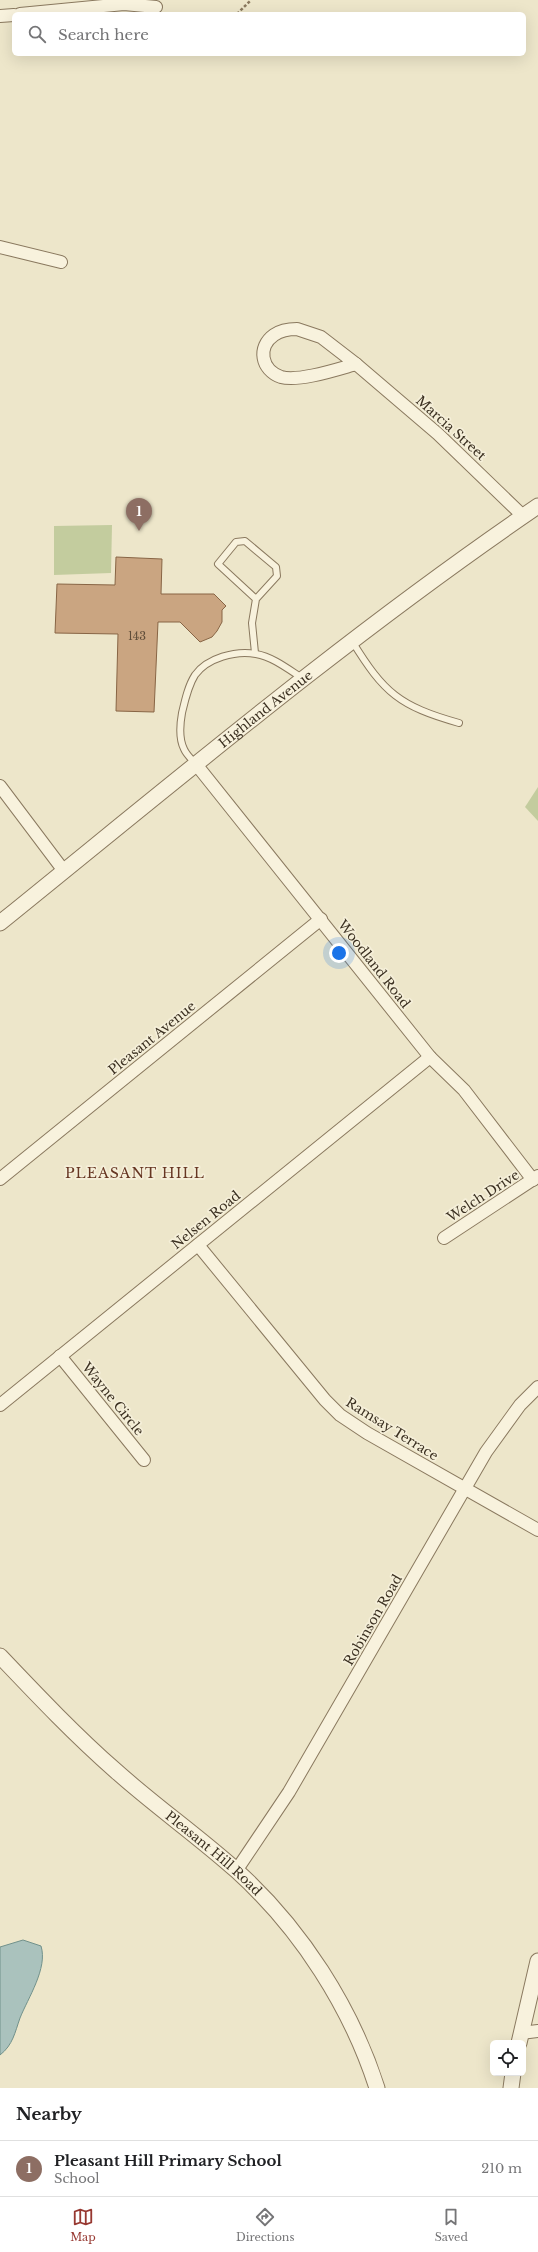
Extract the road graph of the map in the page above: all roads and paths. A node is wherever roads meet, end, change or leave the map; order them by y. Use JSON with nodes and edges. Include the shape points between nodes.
{"nodes":[{"id":1,"x":251,"y":0,"type":"edge"},
{"id":2,"x":156,"y":7,"type":"dead end"},
{"id":3,"x":41,"y":12,"type":"edge"},
{"id":4,"x":239,"y":12,"type":"edge"},
{"id":5,"x":12,"y":15,"type":"edge"},
{"id":6,"x":0,"y":16,"type":"edge"},
{"id":7,"x":0,"y":247,"type":"edge"},
{"id":8,"x":61,"y":262,"type":"dead end"},
{"id":9,"x":356,"y":364,"type":"junction"},
{"id":10,"x":538,"y":506,"type":"edge"},
{"id":11,"x":523,"y":516,"type":"junction"},
{"id":12,"x":256,"y":599,"type":"junction"},
{"id":13,"x":351,"y":640,"type":"junction"},
{"id":14,"x":255,"y":653,"type":"junction"},
{"id":15,"x":302,"y":678,"type":"junction"},
{"id":16,"x":459,"y":723,"type":"dead end"},
{"id":17,"x":195,"y":763,"type":"junction"},
{"id":18,"x":0,"y":786,"type":"edge"},
{"id":19,"x":64,"y":871,"type":"junction"},
{"id":20,"x":321,"y":919,"type":"junction"},
{"id":21,"x":0,"y":923,"type":"edge"},
{"id":22,"x":430,"y":1057,"type":"junction"},
{"id":23,"x":535,"y":1178,"type":"edge"},
{"id":24,"x":0,"y":1179,"type":"edge"},
{"id":25,"x":444,"y":1238,"type":"dead end"},
{"id":26,"x":198,"y":1244,"type":"junction"},
{"id":27,"x":60,"y":1356,"type":"junction"},
{"id":28,"x":538,"y":1387,"type":"edge"},
{"id":29,"x":0,"y":1405,"type":"edge"},
{"id":30,"x":144,"y":1460,"type":"dead end"},
{"id":31,"x":464,"y":1490,"type":"junction"},
{"id":32,"x":538,"y":1530,"type":"edge"},
{"id":33,"x":0,"y":1656,"type":"edge"},
{"id":34,"x":236,"y":1870,"type":"junction"},
{"id":35,"x":538,"y":1962,"type":"edge"},
{"id":36,"x":538,"y":2031,"type":"edge"},
{"id":37,"x":520,"y":2038,"type":"edge"},
{"id":38,"x":513,"y":2076,"type":"edge"},
{"id":39,"x":376,"y":2088,"type":"edge"},
{"id":40,"x":511,"y":2088,"type":"edge"}],
"edges":[{"from":1,"to":4,"type":"path"},
{"from":2,"to":3,"type":"street","via":[[124,4]]},
{"from":5,"to":6,"type":"street"},
{"from":7,"to":8,"type":"street"},
{"from":9,"to":9,"type":"street","name":"Marcia Street","via":[[321,337],[297,329],[275,334],[266,342],[262,356],[268,370],[281,377],[294,378]]},
{"from":9,"to":11,"type":"street","name":"Marcia Street","via":[[438,434]]},
{"from":10,"to":11,"type":"street","name":"Highland Avenue"},
{"from":11,"to":13,"type":"street","name":"Highland Avenue"},
{"from":12,"to":12,"type":"lane","via":[[277,576],[278,571],[245,541],[240,540],[218,564]]},
{"from":12,"to":14,"type":"lane","via":[[252,623]]},
{"from":13,"to":15,"type":"street","name":"Highland Avenue"},
{"from":13,"to":16,"type":"lane","via":[[375,677],[390,692],[429,715]]},
{"from":14,"to":15,"type":"lane","via":[[280,664]]},
{"from":14,"to":17,"type":"lane","via":[[218,658],[200,670],[193,679],[183,707],[180,728],[183,748]]},
{"from":15,"to":17,"type":"street","name":"Highland Avenue"},
{"from":17,"to":19,"type":"street","name":"Highland Avenue"},
{"from":17,"to":20,"type":"street","name":"Woodland Road"},
{"from":18,"to":19,"type":"street"},
{"from":19,"to":21,"type":"street","name":"Highland Avenue"},
{"from":20,"to":22,"type":"street","name":"Woodland Road"},
{"from":20,"to":24,"type":"street","name":"Pleasant Avenue"},
{"from":22,"to":23,"type":"street","name":"Woodland Road","via":[[464,1090]]},
{"from":22,"to":26,"type":"street","name":"Nelsen Road"},
{"from":23,"to":25,"type":"street","name":"Welch Drive"},
{"from":26,"to":27,"type":"street","name":"Nelsen Road"},
{"from":26,"to":31,"type":"street","name":"Ramsay Terrace","via":[[331,1406],[367,1433]]},
{"from":27,"to":29,"type":"street","name":"Nelsen Road"},
{"from":27,"to":30,"type":"street","name":"Wayne Circle"},
{"from":28,"to":31,"type":"street","name":"Robinson Road","via":[[502,1427]]},
{"from":31,"to":32,"type":"street","name":"Ramsay Terrace"},
{"from":31,"to":34,"type":"street","name":"Robinson Road","via":[[289,1792],[257,1843]]},
{"from":33,"to":34,"type":"street","name":"Pleasant Hill Road","via":[[84,1743]]},
{"from":34,"to":39,"type":"street","name":"Pleasant Hill Road","via":[[285,1923],[318,1967],[354,2030]]},
{"from":35,"to":37,"type":"street"},
{"from":36,"to":37,"type":"street"},
{"from":38,"to":40,"type":"street"}]}
